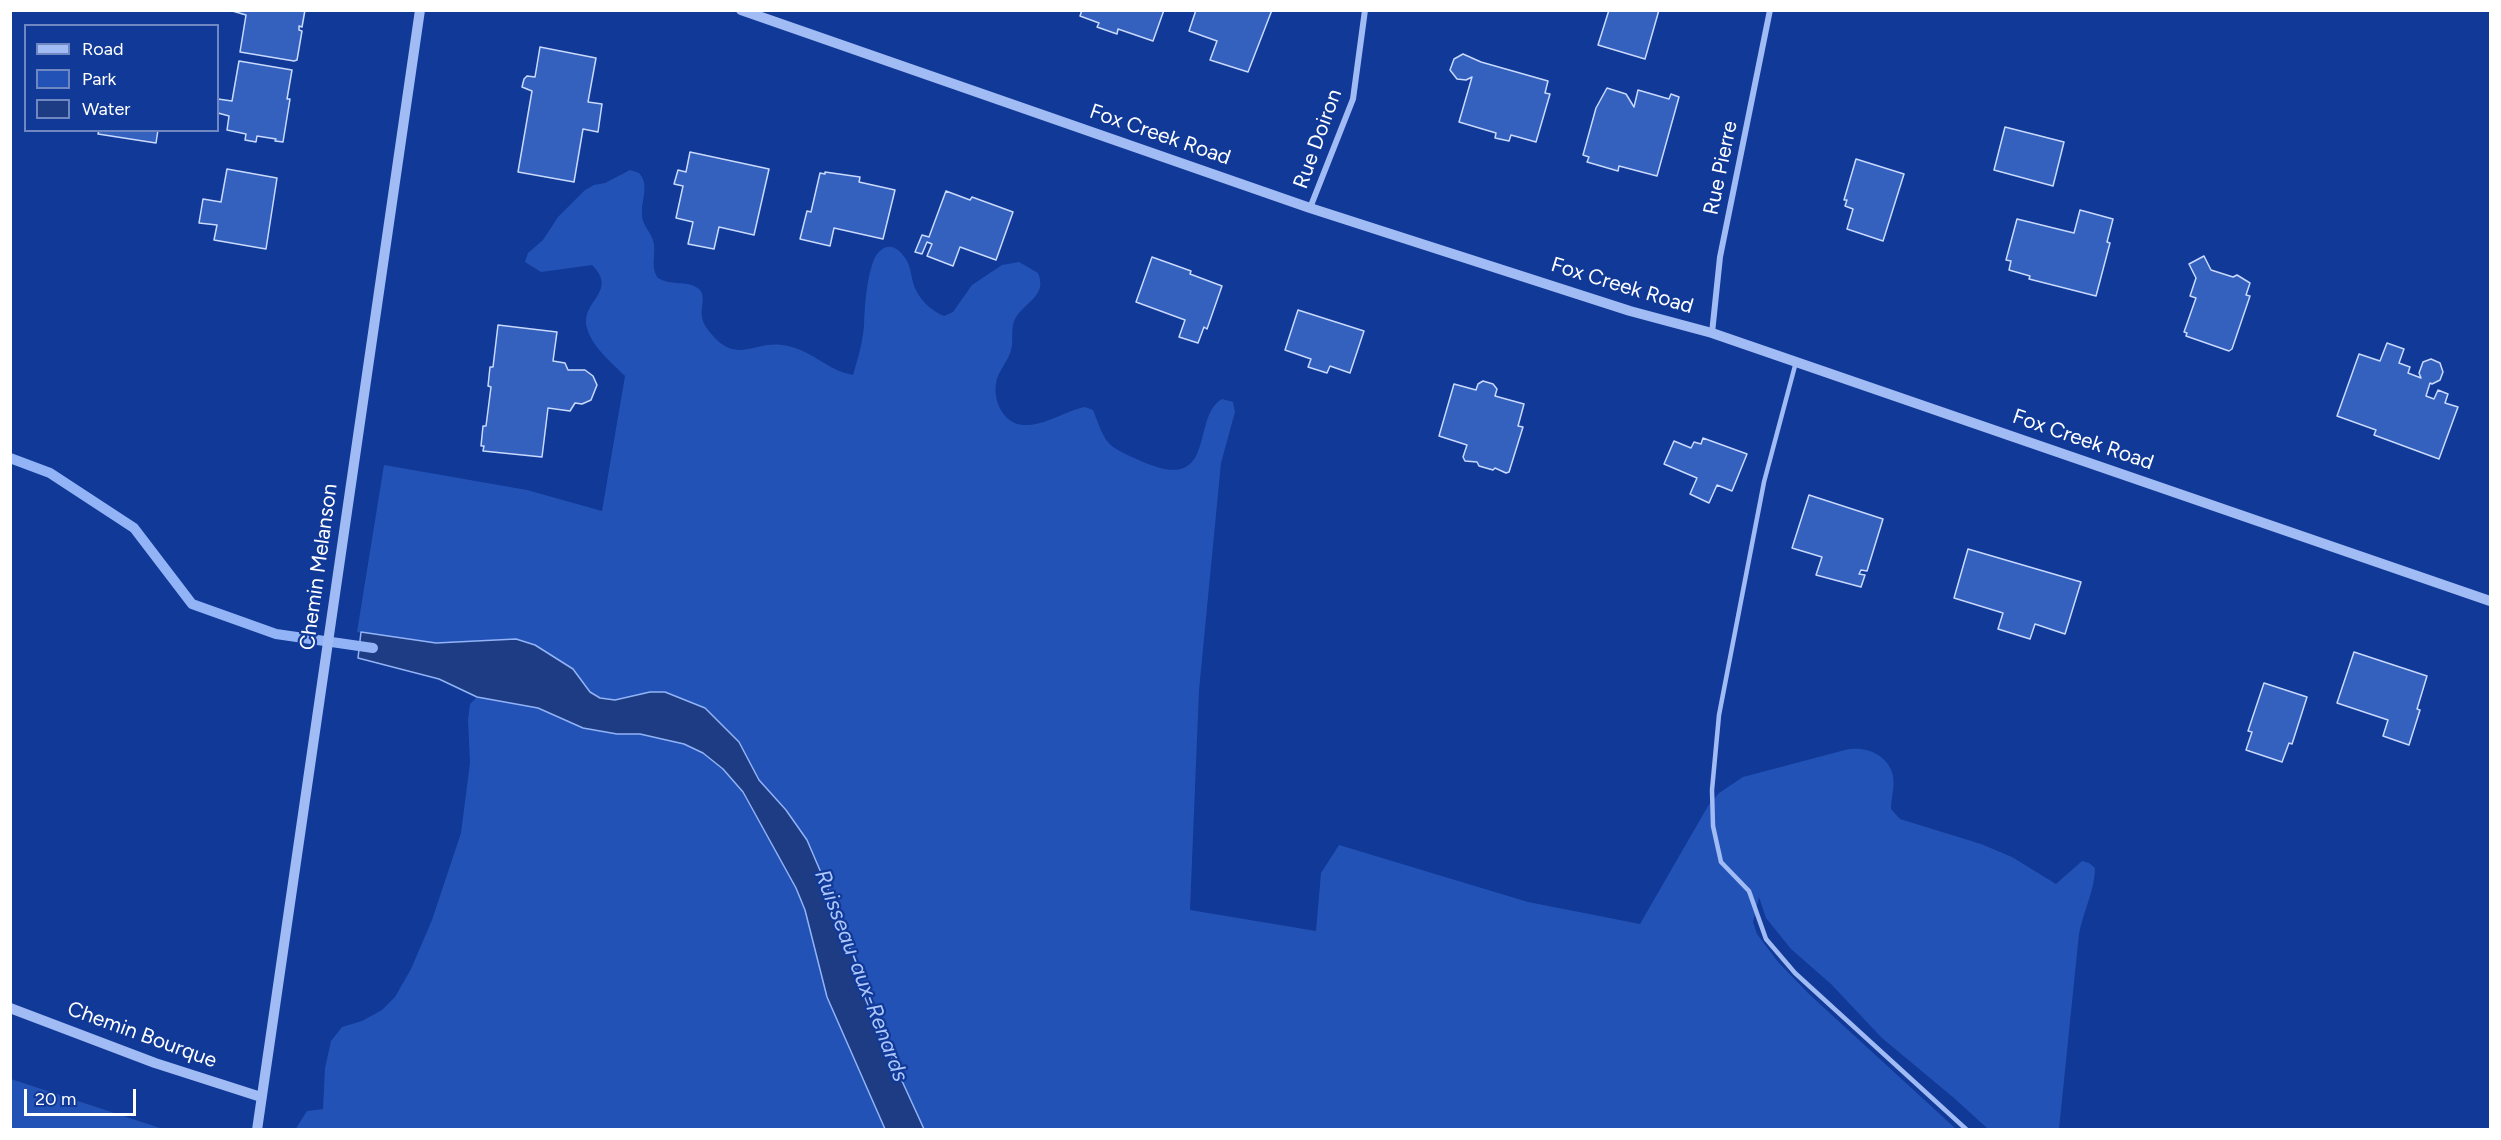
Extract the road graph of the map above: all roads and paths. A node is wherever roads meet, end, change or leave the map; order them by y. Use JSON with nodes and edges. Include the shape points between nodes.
{"nodes":[{"id":1,"x":420,"y":10,"type":"edge"},
{"id":2,"x":741,"y":10,"type":"edge"},
{"id":3,"x":1365,"y":10,"type":"edge"},
{"id":4,"x":1770,"y":10,"type":"edge"},
{"id":5,"x":1310,"y":208,"type":"junction"},
{"id":6,"x":1712,"y":333,"type":"junction"},
{"id":7,"x":1796,"y":362,"type":"junction"},
{"id":8,"x":2490,"y":601,"type":"edge"},
{"id":9,"x":10,"y":1008,"type":"edge"},
{"id":10,"x":261,"y":1097,"type":"junction"},
{"id":11,"x":257,"y":1130,"type":"edge"},
{"id":12,"x":1967,"y":1130,"type":"edge"}],
"edges":[{"from":1,"to":10,"type":"street","name":"Chemin Melanson"},
{"from":2,"to":5,"type":"street","name":"Fox Creek Road"},
{"from":3,"to":5,"type":"street","name":"Rue Doiron","via":[[1353,99]]},
{"from":4,"to":6,"type":"street","name":"Rue Pierre","via":[[1720,257]]},
{"from":5,"to":6,"type":"street","name":"Fox Creek Road","via":[[1630,311]]},
{"from":6,"to":7,"type":"street","name":"Fox Creek Road"},
{"from":7,"to":8,"type":"street","name":"Fox Creek Road"},
{"from":7,"to":12,"type":"lane","via":[[1764,482],[1719,715],[1712,790],[1717,848],[1721,862],[1749,891],[1766,939],[1779,955]]},
{"from":9,"to":10,"type":"street","name":"Chemin Bourque","via":[[155,1063]]},
{"from":10,"to":11,"type":"street","name":"Chemin Melanson"}]}
